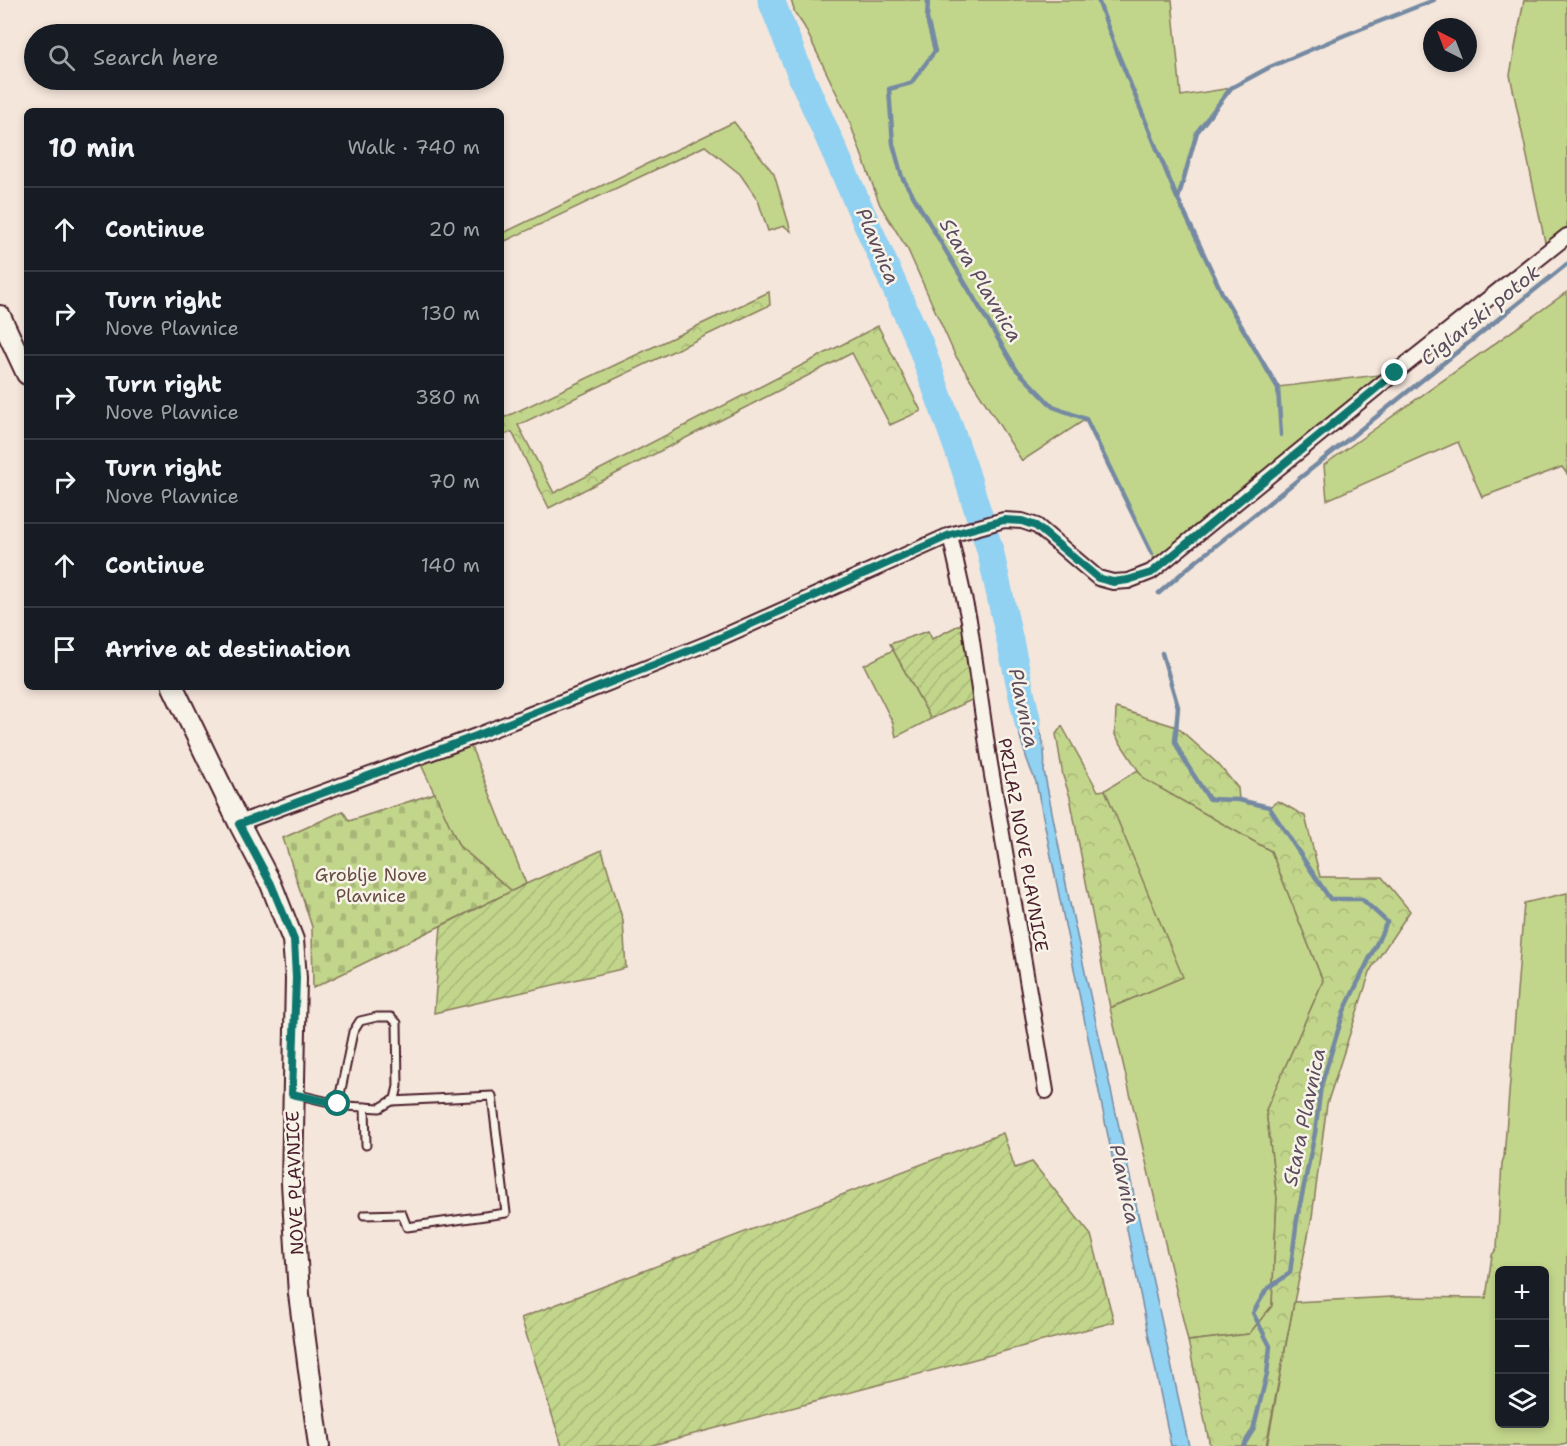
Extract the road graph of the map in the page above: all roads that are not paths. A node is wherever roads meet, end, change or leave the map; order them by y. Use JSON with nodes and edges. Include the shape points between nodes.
{"nodes":[{"id":1,"x":1567,"y":236,"type":"edge"},
{"id":2,"x":0,"y":316,"type":"edge"},
{"id":3,"x":24,"y":368,"type":"edge"},
{"id":4,"x":957,"y":533,"type":"junction"},
{"id":5,"x":174,"y":690,"type":"edge"},
{"id":6,"x":239,"y":824,"type":"junction"},
{"id":7,"x":1046,"y":1090,"type":"dead end"},
{"id":8,"x":292,"y":1094,"type":"junction"},
{"id":9,"x":392,"y":1101,"type":"junction"},
{"id":10,"x":338,"y":1104,"type":"junction"},
{"id":11,"x":366,"y":1107,"type":"junction"},
{"id":12,"x":366,"y":1144,"type":"dead end"},
{"id":13,"x":364,"y":1215,"type":"dead end"},
{"id":14,"x":319,"y":1446,"type":"edge"}],
"edges":[{"from":1,"to":4,"type":"street","via":[[1151,573],[1113,582],[1098,578],[1036,526],[1022,521],[1004,520]]},
{"from":2,"to":3,"type":"street"},
{"from":4,"to":6,"type":"street","via":[[711,642],[476,736]]},
{"from":4,"to":7,"type":"street","name":"PRILAZ NOVE PLAVNICE","via":[[992,775]]},
{"from":5,"to":6,"type":"street","name":"NOVE PLAVNICE"},
{"from":6,"to":8,"type":"street","name":"NOVE PLAVNICE","via":[[271,884],[294,940]]},
{"from":8,"to":10,"type":"lane"},
{"from":8,"to":14,"type":"street","name":"NOVE PLAVNICE","via":[[292,1183],[299,1294]]},
{"from":9,"to":10,"type":"lane","via":[[398,1086],[397,1023],[391,1017],[377,1017],[360,1022],[353,1032]]},
{"from":9,"to":11,"type":"lane","via":[[380,1108]]},
{"from":9,"to":13,"type":"lane","via":[[492,1096],[506,1213],[407,1227],[402,1214]]},
{"from":10,"to":11,"type":"lane"},
{"from":11,"to":12,"type":"lane"}]}
